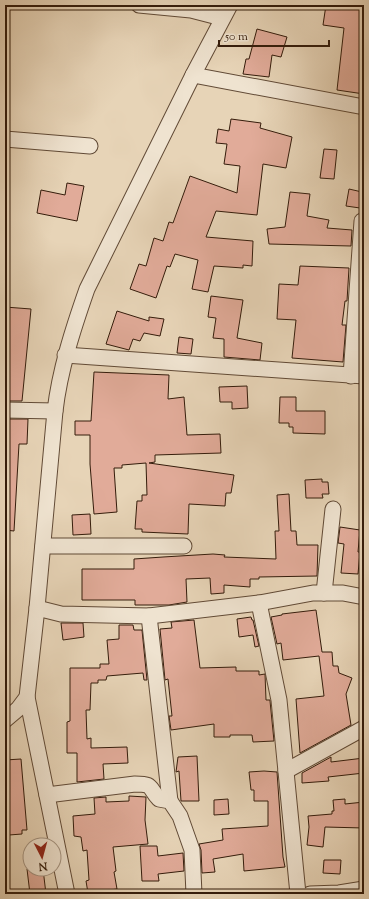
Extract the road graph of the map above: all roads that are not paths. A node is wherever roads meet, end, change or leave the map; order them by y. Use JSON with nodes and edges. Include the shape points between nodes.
{"nodes":[{"id":1,"x":139,"y":5,"type":"edge"},
{"id":2,"x":226,"y":11,"type":"edge"},
{"id":3,"x":193,"y":75,"type":"junction"},
{"id":4,"x":364,"y":107,"type":"edge"},
{"id":5,"x":5,"y":139,"type":"edge"},
{"id":6,"x":90,"y":146,"type":"dead end"},
{"id":7,"x":362,"y":221,"type":"dead end"},
{"id":8,"x":66,"y":355,"type":"junction"},
{"id":9,"x":358,"y":376,"type":"edge"},
{"id":10,"x":5,"y":410,"type":"edge"},
{"id":11,"x":55,"y":411,"type":"junction"},
{"id":12,"x":333,"y":509,"type":"dead end"},
{"id":13,"x":43,"y":546,"type":"junction"},
{"id":14,"x":184,"y":546,"type":"dead end"},
{"id":15,"x":324,"y":592,"type":"junction"},
{"id":16,"x":364,"y":597,"type":"edge"},
{"id":17,"x":259,"y":603,"type":"junction"},
{"id":18,"x":37,"y":608,"type":"junction"},
{"id":19,"x":149,"y":616,"type":"junction"},
{"id":20,"x":27,"y":698,"type":"junction"},
{"id":21,"x":5,"y":720,"type":"edge"},
{"id":22,"x":364,"y":728,"type":"edge"},
{"id":23,"x":286,"y":771,"type":"junction"},
{"id":24,"x":47,"y":795,"type":"junction"},
{"id":25,"x":170,"y":802,"type":"junction"},
{"id":26,"x":364,"y":889,"type":"edge"},
{"id":27,"x":339,"y":893,"type":"edge"},
{"id":28,"x":67,"y":894,"type":"edge"},
{"id":29,"x":194,"y":894,"type":"edge"},
{"id":30,"x":298,"y":894,"type":"edge"},
{"id":31,"x":310,"y":894,"type":"edge"}],
"edges":[{"from":1,"to":2,"type":"street"},
{"from":2,"to":3,"type":"street"},
{"from":3,"to":4,"type":"street"},
{"from":3,"to":8,"type":"street","via":[[87,289]]},
{"from":5,"to":6,"type":"street"},
{"from":7,"to":9,"type":"street"},
{"from":8,"to":9,"type":"street"},
{"from":8,"to":11,"type":"street"},
{"from":10,"to":11,"type":"street"},
{"from":11,"to":13,"type":"street"},
{"from":12,"to":15,"type":"street"},
{"from":13,"to":14,"type":"street"},
{"from":13,"to":18,"type":"street"},
{"from":15,"to":16,"type":"street"},
{"from":15,"to":17,"type":"street"},
{"from":17,"to":19,"type":"street"},
{"from":17,"to":23,"type":"street","via":[[279,700]]},
{"from":18,"to":19,"type":"street","via":[[61,614]]},
{"from":18,"to":20,"type":"street"},
{"from":19,"to":25,"type":"street"},
{"from":20,"to":21,"type":"street"},
{"from":20,"to":24,"type":"street"},
{"from":22,"to":23,"type":"street"},
{"from":23,"to":30,"type":"street"},
{"from":24,"to":25,"type":"street","via":[[147,784],[159,799]]},
{"from":24,"to":28,"type":"street"},
{"from":25,"to":29,"type":"street","via":[[180,816],[192,850]]},
{"from":26,"to":27,"type":"street"},
{"from":27,"to":31,"type":"street"}]}
